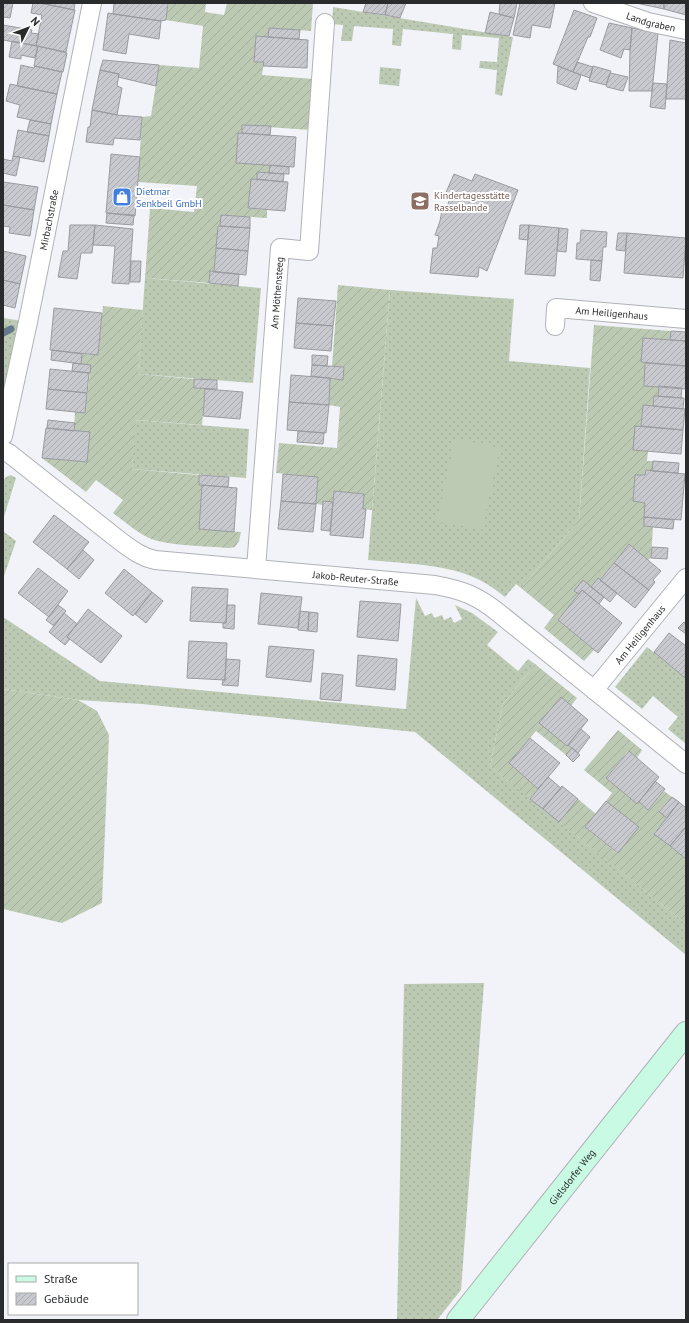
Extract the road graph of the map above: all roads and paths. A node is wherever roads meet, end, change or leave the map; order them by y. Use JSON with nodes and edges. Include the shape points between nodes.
{"nodes":[{"id":1,"x":92,"y":3,"type":"edge"},
{"id":2,"x":593,"y":3,"type":"edge"},
{"id":3,"x":326,"y":23,"type":"dead end"},
{"id":4,"x":686,"y":30,"type":"edge"},
{"id":5,"x":686,"y":319,"type":"edge"},
{"id":6,"x":554,"y":326,"type":"dead end"},
{"id":7,"x":3,"y":436,"type":"edge"},
{"id":8,"x":3,"y":450,"type":"edge"},
{"id":9,"x":256,"y":569,"type":"junction"},
{"id":10,"x":686,"y":578,"type":"edge"},
{"id":11,"x":594,"y":690,"type":"junction"},
{"id":12,"x":686,"y":764,"type":"edge"},
{"id":13,"x":686,"y":1033,"type":"edge"},
{"id":14,"x":458,"y":1320,"type":"edge"}],
"edges":[{"from":1,"to":7,"type":"street","name":"Mirbachstraße"},
{"from":2,"to":4,"type":"street","name":"Landgraben","via":[[648,22]]},
{"from":3,"to":9,"type":"street","name":"Am Möthensteeg","via":[[309,251],[280,248]]},
{"from":5,"to":6,"type":"street","name":"Am Heiligenhaus","via":[[556,308]]},
{"from":8,"to":9,"type":"street","name":"Jakob-Reuter-Straße","via":[[120,541],[146,558]]},
{"from":9,"to":11,"type":"street","name":"Jakob-Reuter-Straße","via":[[455,588],[487,603]]},
{"from":10,"to":11,"type":"street","name":"Am Heiligenhaus"},
{"from":11,"to":12,"type":"street","name":"Jakob-Reuter-Straße"},
{"from":13,"to":14,"type":"street","name":"Gielsdorfer Weg"}]}
